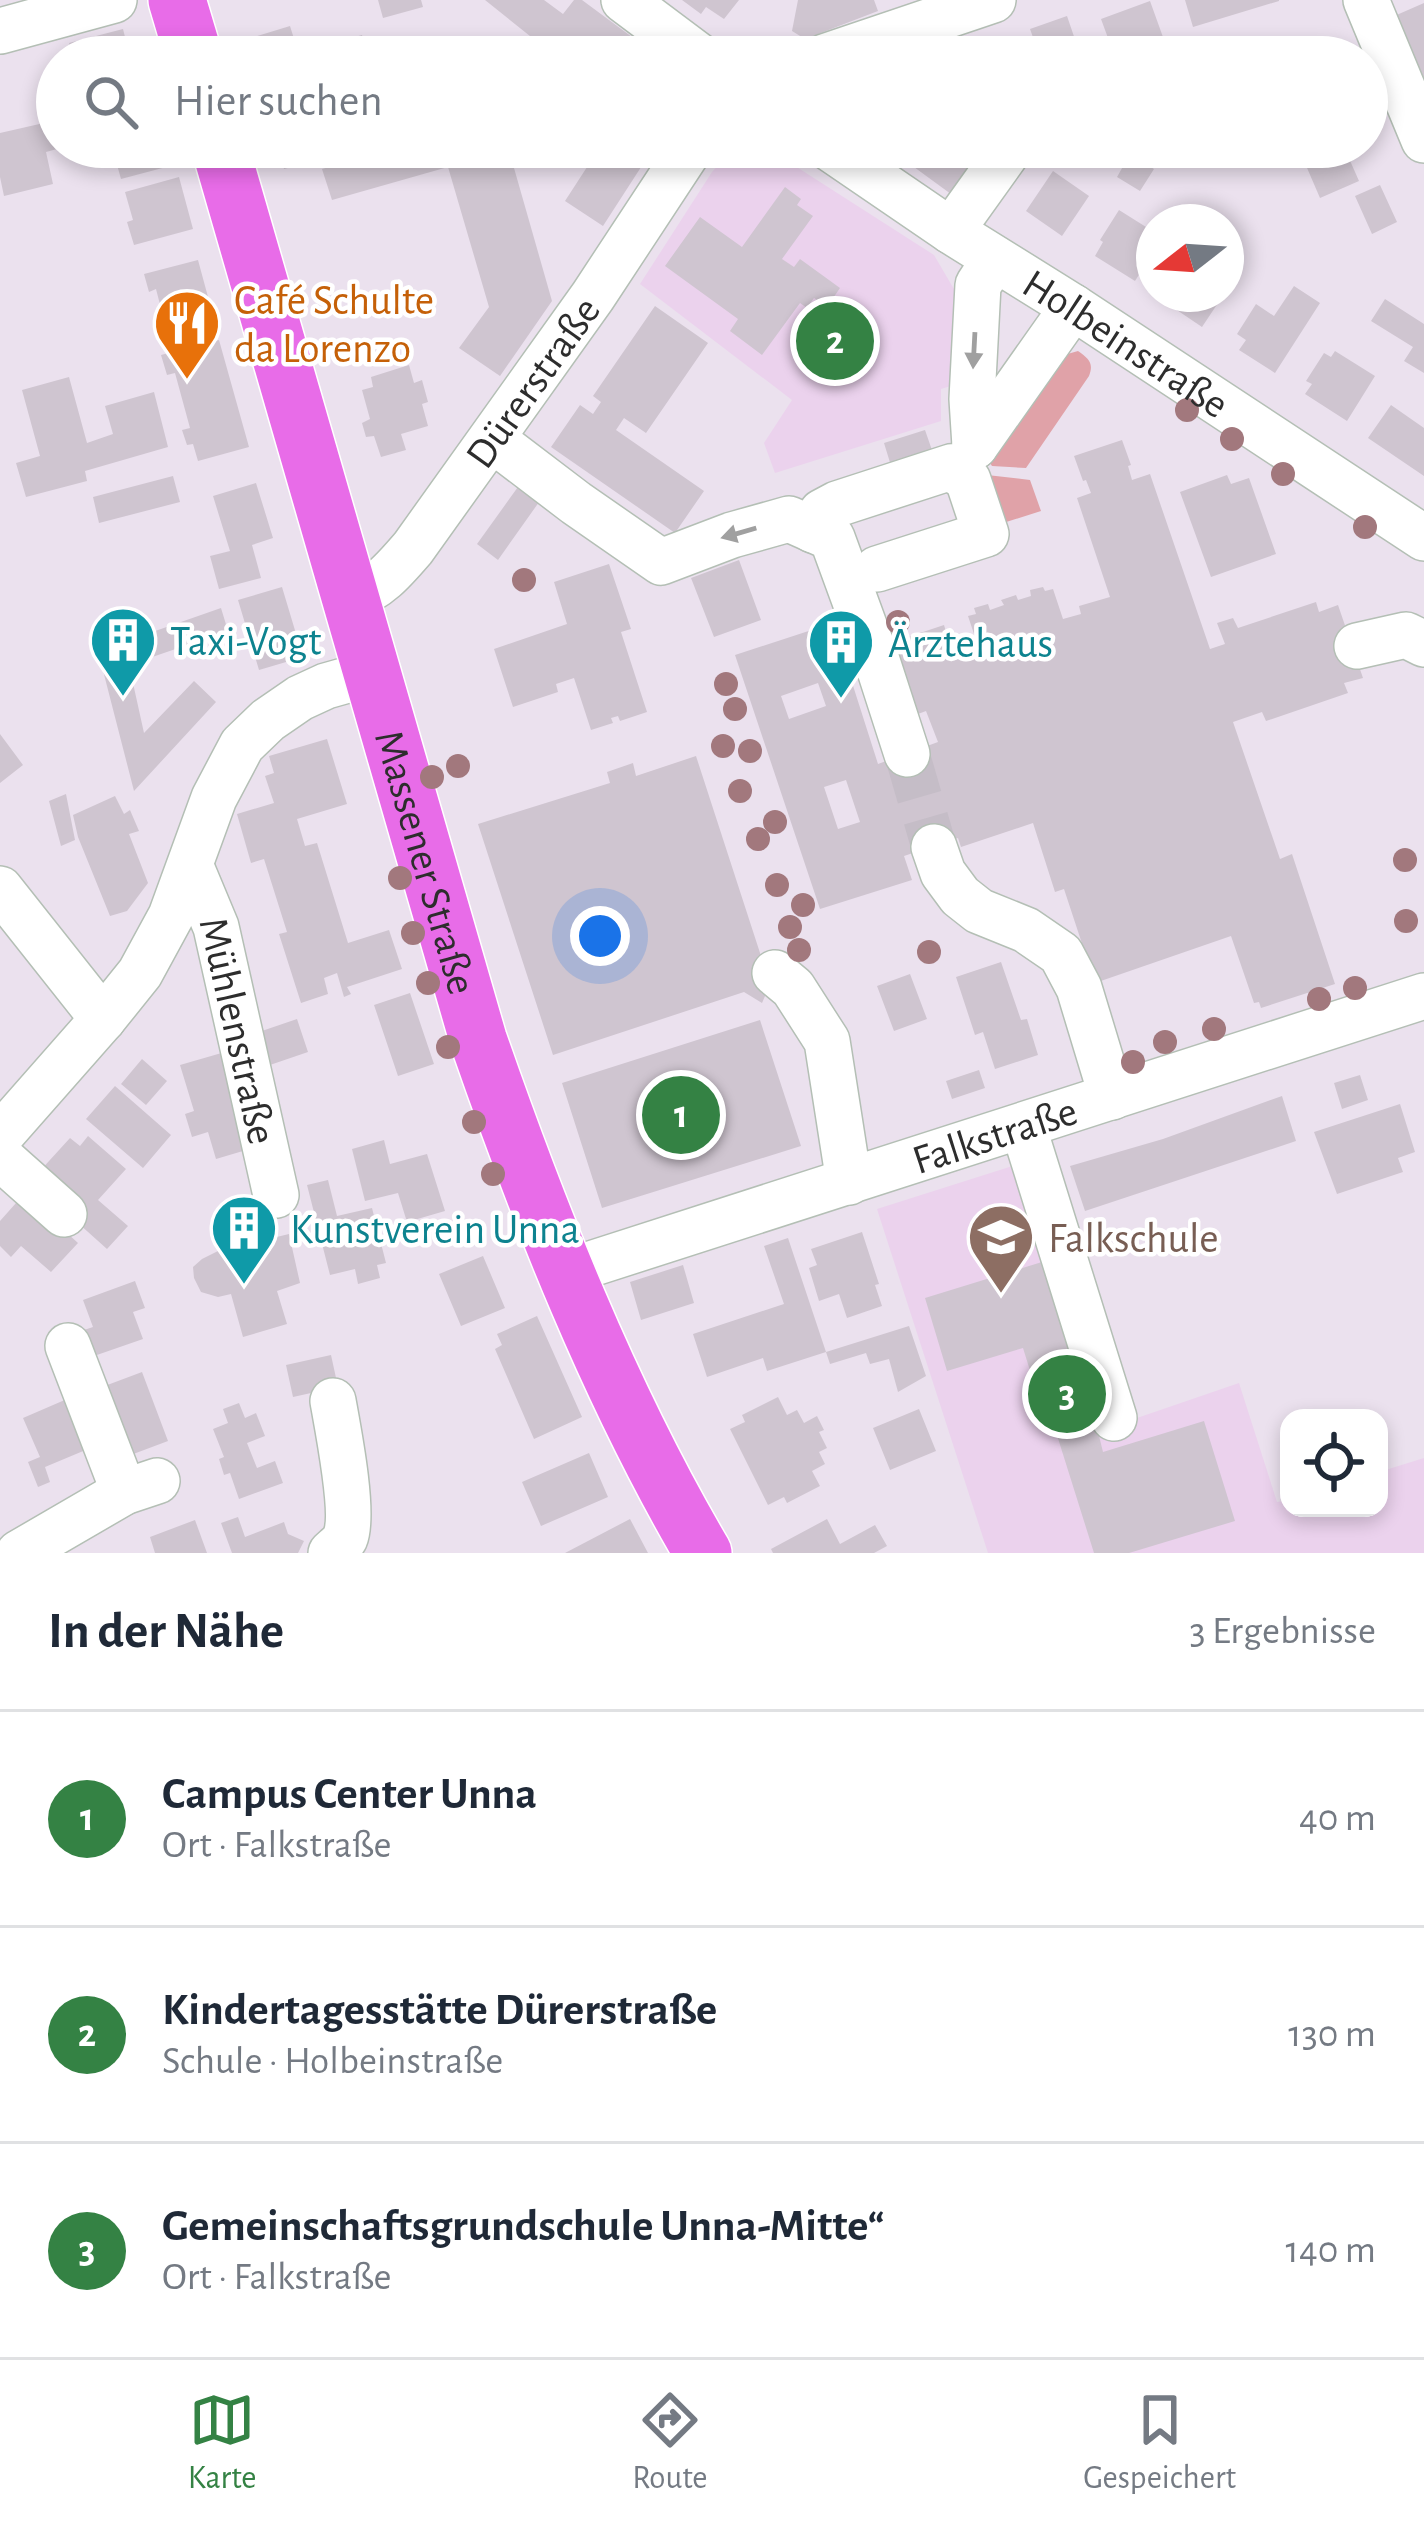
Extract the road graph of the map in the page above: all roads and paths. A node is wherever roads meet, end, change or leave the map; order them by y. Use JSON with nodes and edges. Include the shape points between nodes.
{"nodes":[{"id":1,"x":114,"y":0,"type":"edge"},
{"id":2,"x":177,"y":0,"type":"edge"},
{"id":3,"x":624,"y":0,"type":"edge"},
{"id":4,"x":993,"y":0,"type":"edge"},
{"id":5,"x":1366,"y":0,"type":"edge"},
{"id":6,"x":0,"y":31,"type":"edge"},
{"id":7,"x":188,"y":36,"type":"edge"},
{"id":8,"x":672,"y":36,"type":"edge"},
{"id":9,"x":886,"y":36,"type":"edge"},
{"id":10,"x":1381,"y":36,"type":"edge"},
{"id":11,"x":1388,"y":53,"type":"edge"},
{"id":12,"x":1424,"y":140,"type":"edge"},
{"id":13,"x":226,"y":168,"type":"edge"},
{"id":14,"x":677,"y":168,"type":"edge"},
{"id":15,"x":859,"y":168,"type":"edge"},
{"id":16,"x":996,"y":168,"type":"edge"},
{"id":17,"x":951,"y":231,"type":"junction"},
{"id":18,"x":995,"y":259,"type":"junction"},
{"id":19,"x":1073,"y":307,"type":"junction"},
{"id":20,"x":491,"y":439,"type":"junction"},
{"id":21,"x":813,"y":530,"type":"junction"},
{"id":22,"x":1424,"y":538,"type":"edge"},
{"id":23,"x":877,"y":569,"type":"dead end"},
{"id":24,"x":351,"y":598,"type":"junction"},
{"id":25,"x":1424,"y":644,"type":"edge"},
{"id":26,"x":1357,"y":646,"type":"dead end"},
{"id":27,"x":372,"y":673,"type":"junction"},
{"id":28,"x":907,"y":754,"type":"tunnel mouth"},
{"id":29,"x":934,"y":847,"type":"tunnel mouth"},
{"id":30,"x":191,"y":867,"type":"junction"},
{"id":31,"x":0,"y":890,"type":"edge"},
{"id":32,"x":771,"y":982,"type":"dead end"},
{"id":33,"x":1424,"y":996,"type":"edge"},
{"id":34,"x":103,"y":1019,"type":"junction"},
{"id":35,"x":1112,"y":1097,"type":"junction"},
{"id":36,"x":1023,"y":1126,"type":"junction"},
{"id":37,"x":0,"y":1136,"type":"edge"},
{"id":38,"x":0,"y":1157,"type":"edge"},
{"id":39,"x":849,"y":1182,"type":"junction"},
{"id":40,"x":276,"y":1195,"type":"dead end"},
{"id":41,"x":64,"y":1214,"type":"dead end"},
{"id":42,"x":566,"y":1272,"type":"junction"},
{"id":43,"x":68,"y":1346,"type":"dead end"},
{"id":44,"x":332,"y":1401,"type":"dead end"},
{"id":45,"x":1114,"y":1418,"type":"dead end"},
{"id":46,"x":19,"y":1553,"type":"edge"},
{"id":47,"x":332,"y":1553,"type":"edge"},
{"id":48,"x":703,"y":1553,"type":"edge"}],
"edges":[{"from":1,"to":6,"type":"street"},
{"from":2,"to":7,"type":"main road"},
{"from":3,"to":8,"type":"street"},
{"from":4,"to":9,"type":"street"},
{"from":5,"to":10,"type":"street"},
{"from":11,"to":12,"type":"street"},
{"from":13,"to":24,"type":"main road","name":"Massener Straße"},
{"from":14,"to":20,"type":"street","name":"Dürerstraße"},
{"from":15,"to":17,"type":"street","name":"Holbeinstraße"},
{"from":16,"to":17,"type":"street"},
{"from":17,"to":18,"type":"street","name":"Holbeinstraße"},
{"from":18,"to":19,"type":"street","name":"Holbeinstraße"},
{"from":18,"to":19,"type":"street","one_way":true,"via":[[978,285],[975,446]]},
{"from":19,"to":22,"type":"street","name":"Holbeinstraße"},
{"from":21,"to":20,"type":"street","one_way":true,"via":[[789,519],[661,562]]},
{"from":20,"to":24,"type":"street","name":"Dürerstraße","via":[[388,578]]},
{"from":21,"to":23,"type":"street","via":[[837,504],[951,467],[968,480],[986,534]]},
{"from":21,"to":28,"type":"street","via":[[832,538]]},
{"from":24,"to":27,"type":"main road","name":"Massener Straße"},
{"from":25,"to":26,"type":"street","via":[[1406,635]]},
{"from":27,"to":30,"type":"street","name":"Mühlenstraße","via":[[300,698],[242,745]]},
{"from":27,"to":42,"type":"main road","name":"Massener Straße","via":[[460,984]]},
{"from":29,"to":35,"type":"street","via":[[960,896],[1061,954]]},
{"from":30,"to":34,"type":"street","name":"Mühlenstraße","via":[[140,973]]},
{"from":30,"to":40,"type":"street","name":"Mühlenstraße","via":[[216,927]]},
{"from":31,"to":34,"type":"street"},
{"from":32,"to":39,"type":"street","via":[[827,1041]]},
{"from":33,"to":35,"type":"street","name":"Falkstraße"},
{"from":34,"to":37,"type":"street","name":"Mühlenstraße"},
{"from":35,"to":36,"type":"street","name":"Falkstraße"},
{"from":36,"to":39,"type":"street","name":"Falkstraße"},
{"from":36,"to":45,"type":"street"},
{"from":38,"to":41,"type":"street"},
{"from":39,"to":42,"type":"street","name":"Falkstraße"},
{"from":42,"to":48,"type":"main road","name":"Massener Straße"},
{"from":43,"to":46,"type":"street","via":[[140,1486]]},
{"from":44,"to":47,"type":"street","via":[[346,1506],[345,1537]]}]}
